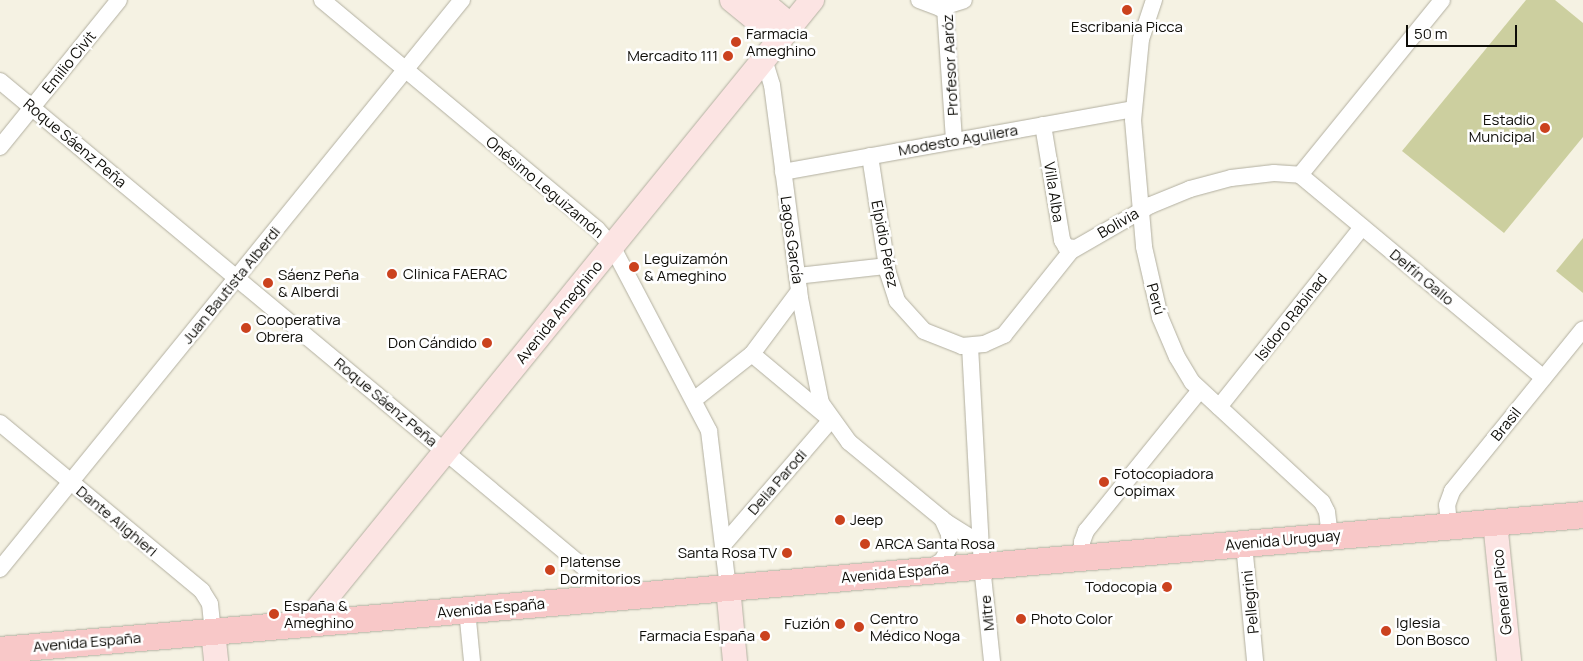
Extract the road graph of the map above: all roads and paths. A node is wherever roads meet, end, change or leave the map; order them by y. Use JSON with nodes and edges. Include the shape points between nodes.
{"nodes":[{"id":1,"x":120,"y":0,"type":"edge"},
{"id":2,"x":322,"y":0,"type":"edge"},
{"id":3,"x":462,"y":0,"type":"edge"},
{"id":4,"x":732,"y":0,"type":"edge"},
{"id":5,"x":760,"y":0,"type":"edge"},
{"id":6,"x":812,"y":0,"type":"edge"},
{"id":7,"x":919,"y":0,"type":"edge"},
{"id":8,"x":964,"y":0,"type":"edge"},
{"id":9,"x":1154,"y":0,"type":"edge"},
{"id":10,"x":1442,"y":0,"type":"edge"},
{"id":11,"x":945,"y":8,"type":"junction"},
{"id":12,"x":785,"y":33,"type":"junction"},
{"id":13,"x":764,"y":59,"type":"junction"},
{"id":14,"x":406,"y":70,"type":"junction"},
{"id":15,"x":0,"y":80,"type":"edge"},
{"id":16,"x":32,"y":107,"type":"junction"},
{"id":17,"x":1133,"y":109,"type":"junction"},
{"id":18,"x":1043,"y":125,"type":"junction"},
{"id":19,"x":954,"y":141,"type":"junction"},
{"id":20,"x":0,"y":147,"type":"edge"},
{"id":21,"x":870,"y":156,"type":"junction"},
{"id":22,"x":783,"y":172,"type":"junction"},
{"id":23,"x":1300,"y":175,"type":"junction"},
{"id":24,"x":1140,"y":211,"type":"junction"},
{"id":25,"x":1362,"y":227,"type":"junction"},
{"id":26,"x":612,"y":246,"type":"junction"},
{"id":27,"x":1076,"y":248,"type":"junction"},
{"id":28,"x":886,"y":266,"type":"junction"},
{"id":29,"x":236,"y":278,"type":"junction"},
{"id":30,"x":798,"y":283,"type":"junction"},
{"id":31,"x":1583,"y":329,"type":"edge"},
{"id":32,"x":970,"y":346,"type":"junction"},
{"id":33,"x":1577,"y":350,"type":"edge"},
{"id":34,"x":752,"y":354,"type":"junction"},
{"id":35,"x":1544,"y":378,"type":"junction"},
{"id":36,"x":1200,"y":390,"type":"junction"},
{"id":37,"x":695,"y":399,"type":"junction"},
{"id":38,"x":1219,"y":407,"type":"junction"},
{"id":39,"x":831,"y":420,"type":"junction"},
{"id":40,"x":0,"y":423,"type":"edge"},
{"id":41,"x":445,"y":451,"type":"junction"},
{"id":42,"x":70,"y":482,"type":"junction"},
{"id":43,"x":1583,"y":515,"type":"edge"},
{"id":44,"x":942,"y":518,"type":"junction"},
{"id":45,"x":1449,"y":526,"type":"junction"},
{"id":46,"x":1496,"y":530,"type":"junction"},
{"id":47,"x":1583,"y":530,"type":"edge"},
{"id":48,"x":1330,"y":536,"type":"junction"},
{"id":49,"x":723,"y":545,"type":"junction"},
{"id":50,"x":1245,"y":551,"type":"junction"},
{"id":51,"x":1298,"y":554,"type":"junction"},
{"id":52,"x":1083,"y":557,"type":"junction"},
{"id":53,"x":982,"y":563,"type":"junction"},
{"id":54,"x":0,"y":569,"type":"edge"},
{"id":55,"x":920,"y":571,"type":"junction"},
{"id":56,"x":729,"y":595,"type":"junction"},
{"id":57,"x":596,"y":599,"type":"junction"},
{"id":58,"x":564,"y":616,"type":"junction"},
{"id":59,"x":468,"y":617,"type":"junction"},
{"id":60,"x":316,"y":618,"type":"junction"},
{"id":61,"x":362,"y":634,"type":"junction"},
{"id":62,"x":215,"y":646,"type":"edge"},
{"id":63,"x":0,"y":650,"type":"edge"},
{"id":64,"x":40,"y":661,"type":"edge"},
{"id":65,"x":472,"y":661,"type":"edge"},
{"id":66,"x":735,"y":661,"type":"edge"},
{"id":67,"x":992,"y":661,"type":"edge"},
{"id":68,"x":1255,"y":661,"type":"edge"},
{"id":69,"x":1509,"y":661,"type":"edge"}],
"edges":[{"from":1,"to":16,"type":"street","name":"Emilio Civit"},
{"from":2,"to":14,"type":"street","name":"Onésimo Leguizamón"},
{"from":3,"to":14,"type":"street","name":"Juan Bautista Alberdi"},
{"from":4,"to":12,"type":"main road"},
{"from":5,"to":12,"type":"main road"},
{"from":6,"to":12,"type":"main road","name":"Avenida Ameghino"},
{"from":7,"to":11,"type":"street"},
{"from":8,"to":11,"type":"street","name":"Profesor Aaróz"},
{"from":9,"to":17,"type":"street","name":"Perú","via":[[1142,31]]},
{"from":10,"to":23,"type":"street"},
{"from":11,"to":19,"type":"street","name":"Profesor Aaróz"},
{"from":12,"to":13,"type":"main road","name":"Avenida Ameghino"},
{"from":13,"to":22,"type":"street","name":"Lagos García","via":[[771,79]]},
{"from":13,"to":26,"type":"main road","name":"Avenida Ameghino"},
{"from":14,"to":26,"type":"street","name":"Onésimo Leguizamón","via":[[597,229]]},
{"from":14,"to":29,"type":"street","name":"Juan Bautista Alberdi"},
{"from":15,"to":16,"type":"street","name":"Roque Sáenz Peña"},
{"from":16,"to":20,"type":"street","name":"Emilio Civit"},
{"from":16,"to":29,"type":"street","name":"Roque Sáenz Peña"},
{"from":17,"to":18,"type":"street","name":"Modesto Aguilera"},
{"from":17,"to":24,"type":"street","name":"Perú"},
{"from":18,"to":19,"type":"street","name":"Modesto Aguilera"},
{"from":18,"to":27,"type":"street","name":"Villa Alba","via":[[1062,240],[1066,247]]},
{"from":19,"to":21,"type":"street","name":"Modesto Aguilera"},
{"from":21,"to":22,"type":"street","name":"Modesto Aguilera"},
{"from":21,"to":28,"type":"street","name":"Elpidio Pérez"},
{"from":22,"to":30,"type":"street","name":"Lagos García"},
{"from":23,"to":24,"type":"street","name":"Bolivia","via":[[1266,174],[1218,181],[1177,193]]},
{"from":23,"to":25,"type":"street","name":"Delfín Gallo"},
{"from":24,"to":27,"type":"street","name":"Bolivia"},
{"from":24,"to":36,"type":"street","name":"Perú","via":[[1146,260],[1160,317],[1177,357]]},
{"from":25,"to":35,"type":"street","name":"Delfín Gallo"},
{"from":25,"to":38,"type":"street","name":"Isidoro Rabinad"},
{"from":26,"to":37,"type":"street","name":"Onésimo Leguizamón"},
{"from":26,"to":41,"type":"main road","name":"Avenida Ameghino"},
{"from":27,"to":32,"type":"street","name":"Bolivia","via":[[1009,330],[991,341]]},
{"from":28,"to":30,"type":"street"},
{"from":28,"to":32,"type":"street","name":"Elpidio Pérez","via":[[894,294],[911,320],[938,339]]},
{"from":29,"to":41,"type":"street","name":"Roque Sáenz Peña"},
{"from":29,"to":42,"type":"street","name":"Juan Bautista Alberdi"},
{"from":30,"to":34,"type":"street"},
{"from":30,"to":39,"type":"street","name":"Lagos García","via":[[815,384]]},
{"from":31,"to":33,"type":"street","name":"Brasil"},
{"from":32,"to":53,"type":"street"},
{"from":33,"to":35,"type":"street","name":"Brasil"},
{"from":34,"to":37,"type":"street"},
{"from":34,"to":39,"type":"street","name":"Lagos García"},
{"from":35,"to":45,"type":"street","name":"Brasil","via":[[1452,491],[1448,502]]},
{"from":36,"to":38,"type":"street","name":"Perú"},
{"from":36,"to":52,"type":"street","via":[[1086,532],[1082,540]]},
{"from":37,"to":49,"type":"street","name":"Onésimo Leguizamón","via":[[710,438]]},
{"from":38,"to":48,"type":"street","name":"Perú","via":[[1320,499],[1327,512]]},
{"from":39,"to":44,"type":"street","name":"Lagos García","via":[[849,442]]},
{"from":39,"to":49,"type":"street","name":"Delia Parodi"},
{"from":40,"to":42,"type":"street","name":"Dante Alighieri"},
{"from":41,"to":57,"type":"street","name":"Roque Sáenz Peña","via":[[586,570],[593,578]]},
{"from":41,"to":60,"type":"main road","name":"Avenida Ameghino"},
{"from":42,"to":54,"type":"street","name":"Juan Bautista Alberdi"},
{"from":42,"to":62,"type":"street","name":"Dante Alighieri","via":[[205,594],[211,608]]},
{"from":43,"to":46,"type":"main road","name":"Avenida Uruguay"},
{"from":44,"to":53,"type":"street","name":"Lagos García"},
{"from":44,"to":55,"type":"street","via":[[950,538],[947,554],[938,564]]},
{"from":45,"to":46,"type":"main road","name":"Avenida Uruguay"},
{"from":45,"to":48,"type":"main road","name":"Avenida Uruguay"},
{"from":46,"to":47,"type":"main road","name":"Avenida Uruguay"},
{"from":46,"to":51,"type":"main road","name":"Avenida Uruguay"},
{"from":46,"to":69,"type":"main road","name":"General Pico"},
{"from":48,"to":50,"type":"main road","name":"Avenida Uruguay"},
{"from":48,"to":51,"type":"main road","via":[[1326,545]]},
{"from":49,"to":56,"type":"street","name":"Onésimo Leguizamón"},
{"from":50,"to":51,"type":"main road","name":"Avenida Uruguay"},
{"from":50,"to":52,"type":"main road","name":"Avenida Uruguay"},
{"from":50,"to":53,"type":"main road","name":"Avenida Uruguay"},
{"from":50,"to":68,"type":"street","name":"Pellegrini"},
{"from":52,"to":53,"type":"main road","name":"Avenida Uruguay"},
{"from":53,"to":55,"type":"main road","name":"Avenida España"},
{"from":53,"to":56,"type":"main road","name":"Avenida España"},
{"from":53,"to":67,"type":"street","name":"Mitre"},
{"from":55,"to":56,"type":"main road","name":"Avenida España"},
{"from":56,"to":57,"type":"main road","name":"Avenida España"},
{"from":56,"to":58,"type":"main road","name":"Avenida España"},
{"from":56,"to":66,"type":"main road"},
{"from":57,"to":58,"type":"main road","via":[[591,608]]},
{"from":57,"to":59,"type":"main road","name":"Avenida España"},
{"from":58,"to":59,"type":"main road","name":"Avenida España"},
{"from":59,"to":60,"type":"main road","name":"Avenida España"},
{"from":59,"to":61,"type":"main road","name":"Avenida España"},
{"from":59,"to":65,"type":"street"},
{"from":60,"to":61,"type":"main road"},
{"from":60,"to":62,"type":"main road","name":"Avenida España"},
{"from":61,"to":62,"type":"main road","name":"Avenida España"},
{"from":62,"to":63,"type":"main road","name":"Avenida España"},
{"from":62,"to":64,"type":"main road","name":"Avenida España"}]}
